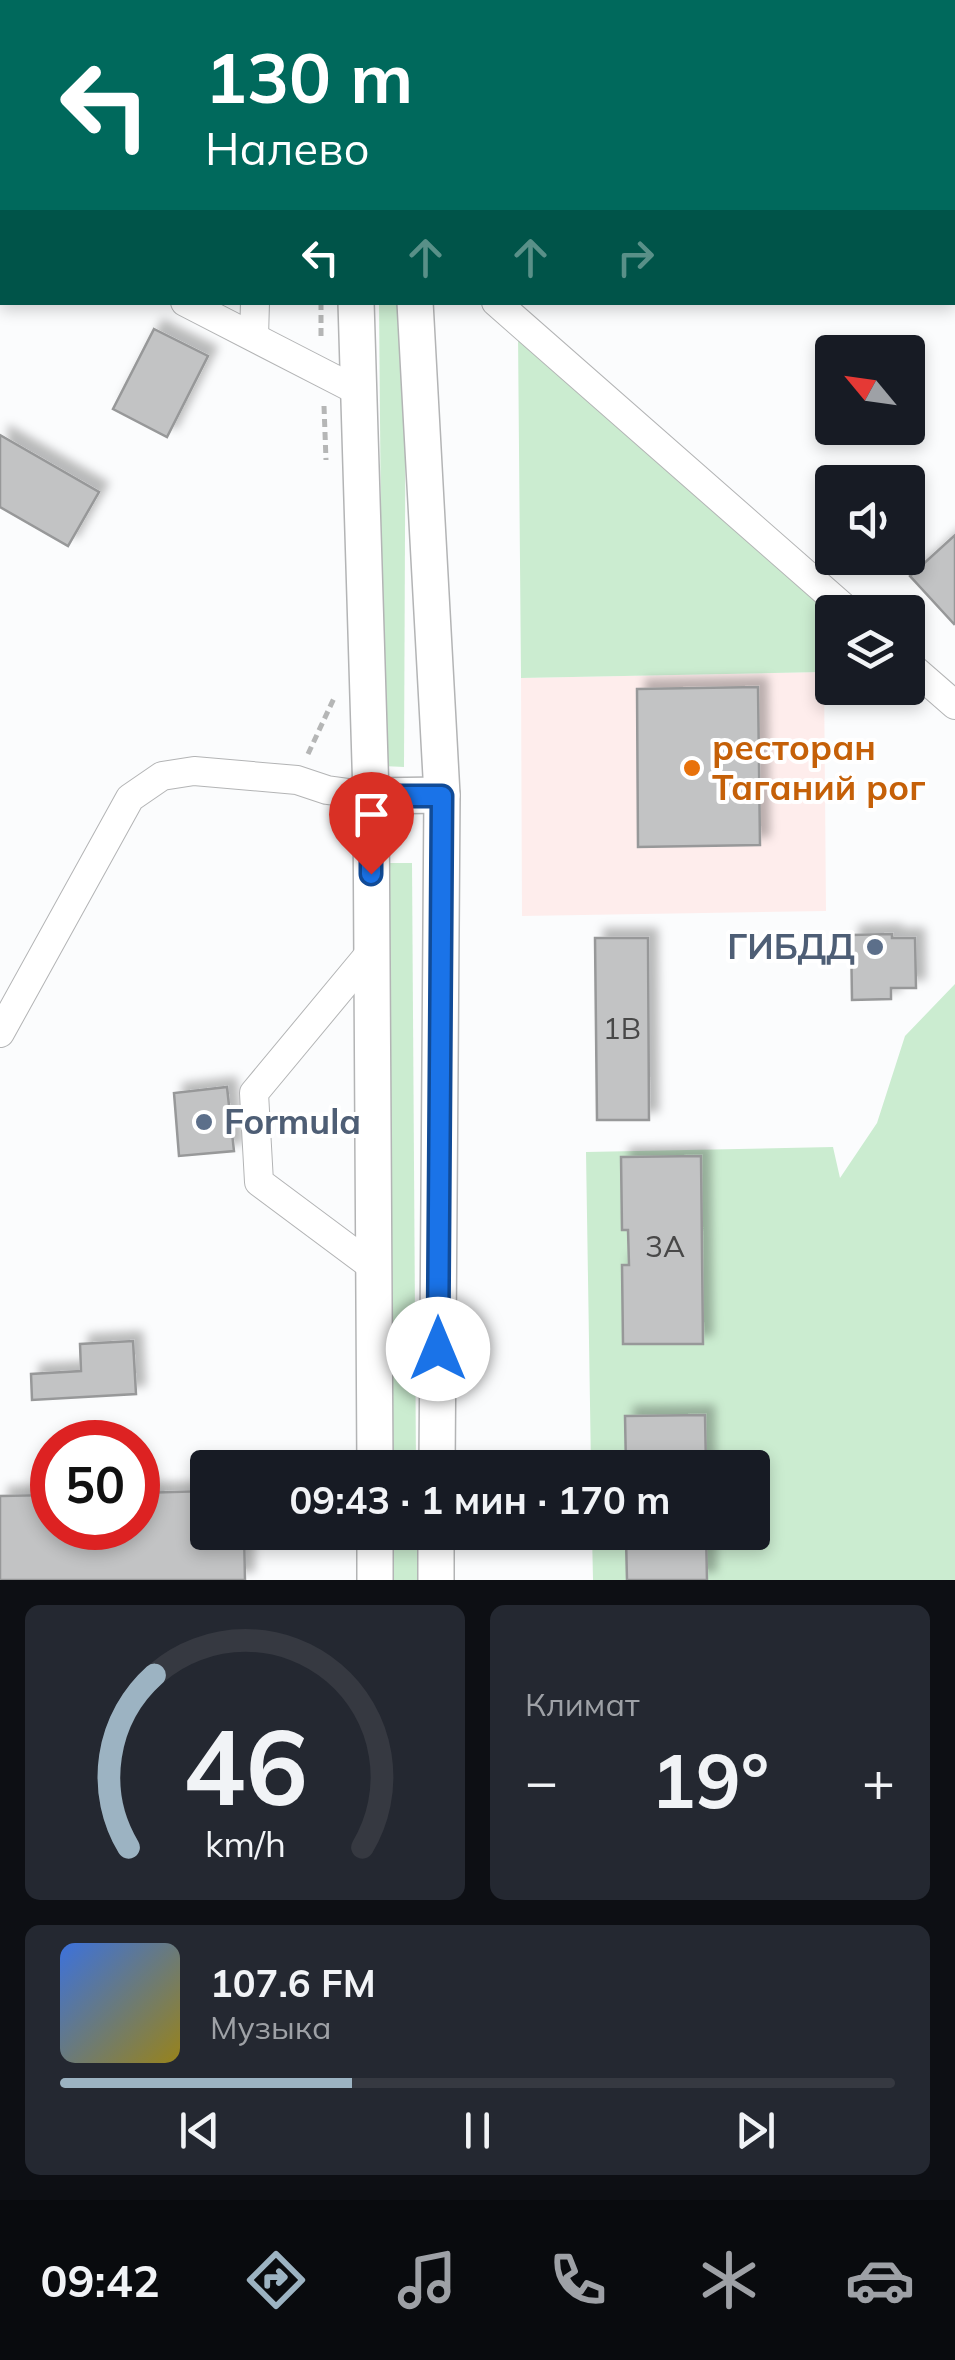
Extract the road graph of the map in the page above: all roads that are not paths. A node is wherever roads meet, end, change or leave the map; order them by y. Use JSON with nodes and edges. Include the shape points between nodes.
{"nodes":[{"id":1,"x":191,"y":305,"type":"edge"},
{"id":2,"x":255,"y":305,"type":"edge"},
{"id":3,"x":356,"y":305,"type":"edge"},
{"id":4,"x":415,"y":305,"type":"edge"},
{"id":5,"x":499,"y":305,"type":"edge"},
{"id":6,"x":254,"y":338,"type":"junction"},
{"id":7,"x":356,"y":390,"type":"junction"},
{"id":8,"x":830,"y":595,"type":"edge"},
{"id":9,"x":925,"y":679,"type":"edge"},
{"id":10,"x":955,"y":705,"type":"edge"},
{"id":11,"x":370,"y":750,"type":"junction"},
{"id":12,"x":327,"y":790,"type":"junction"},
{"id":13,"x":371,"y":796,"type":"junction"},
{"id":14,"x":442,"y":796,"type":"junction"},
{"id":15,"x":371,"y":952,"type":"junction"},
{"id":16,"x":0,"y":1032,"type":"edge"},
{"id":17,"x":373,"y":1267,"type":"junction"},
{"id":18,"x":374,"y":1450,"type":"edge"},
{"id":19,"x":437,"y":1450,"type":"edge"},
{"id":20,"x":375,"y":1550,"type":"edge"},
{"id":21,"x":436,"y":1550,"type":"edge"},
{"id":22,"x":375,"y":1580,"type":"edge"},
{"id":23,"x":436,"y":1580,"type":"edge"}],
"edges":[{"from":1,"to":6,"type":"lane"},
{"from":2,"to":6,"type":"lane"},
{"from":3,"to":7,"type":"main road"},
{"from":4,"to":14,"type":"main road"},
{"from":5,"to":8,"type":"lane"},
{"from":6,"to":7,"type":"lane"},
{"from":7,"to":11,"type":"main road"},
{"from":9,"to":10,"type":"lane"},
{"from":11,"to":12,"type":"lane"},
{"from":11,"to":13,"type":"main road"},
{"from":12,"to":13,"type":"lane"},
{"from":12,"to":16,"type":"lane","via":[[297,780],[194,772],[162,776],[130,798]]},
{"from":13,"to":14,"type":"main road"},
{"from":13,"to":15,"type":"main road"},
{"from":14,"to":19,"type":"main road"},
{"from":15,"to":17,"type":"main road"},
{"from":15,"to":17,"type":"lane","via":[[254,1093],[259,1182]]},
{"from":17,"to":18,"type":"main road"},
{"from":20,"to":22,"type":"main road"},
{"from":21,"to":23,"type":"main road"}]}
